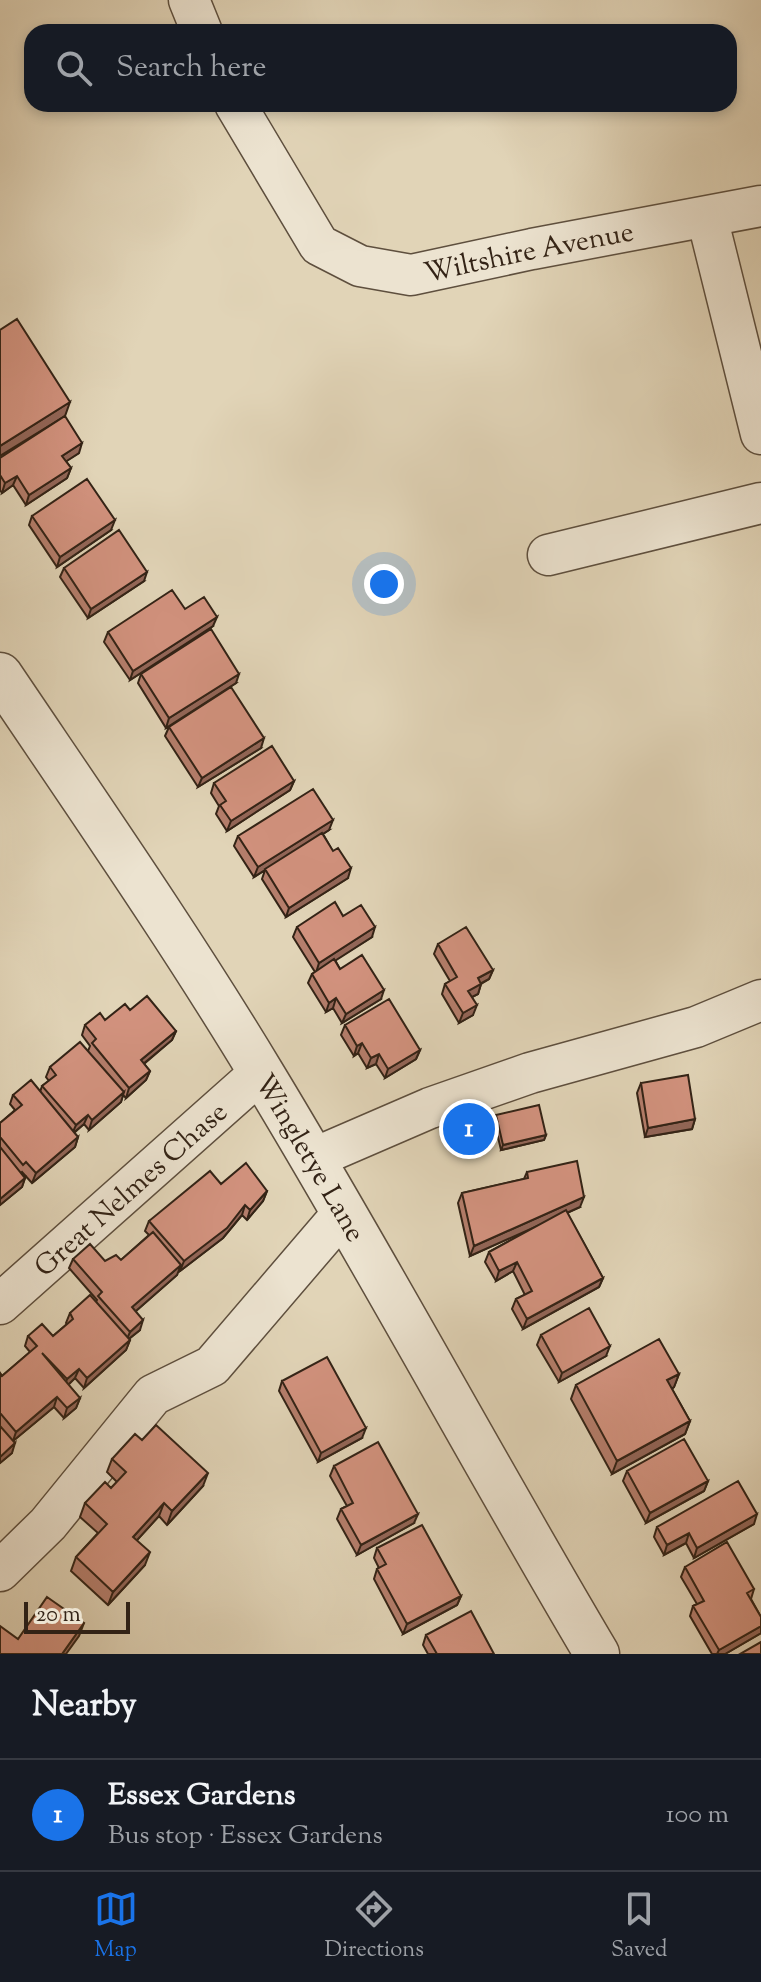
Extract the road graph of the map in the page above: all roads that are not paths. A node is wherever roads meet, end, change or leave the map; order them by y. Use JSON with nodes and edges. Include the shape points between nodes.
{"nodes":[{"id":1,"x":189,"y":0,"type":"edge"},
{"id":2,"x":199,"y":24,"type":"edge"},
{"id":3,"x":240,"y":112,"type":"edge"},
{"id":4,"x":761,"y":206,"type":"edge"},
{"id":5,"x":707,"y":217,"type":"junction"},
{"id":6,"x":761,"y":434,"type":"edge"},
{"id":7,"x":761,"y":503,"type":"edge"},
{"id":8,"x":548,"y":555,"type":"dead end"},
{"id":9,"x":0,"y":675,"type":"edge"},
{"id":10,"x":761,"y":1000,"type":"edge"},
{"id":11,"x":261,"y":1072,"type":"junction"},
{"id":12,"x":312,"y":1159,"type":"junction"},
{"id":13,"x":343,"y":1213,"type":"junction"},
{"id":14,"x":0,"y":1304,"type":"edge"},
{"id":15,"x":0,"y":1571,"type":"edge"},
{"id":16,"x":597,"y":1654,"type":"edge"}],
"edges":[{"from":1,"to":2,"type":"street"},
{"from":3,"to":5,"type":"street","name":"Wiltshire Avenue","via":[[319,245],[360,266],[411,275]]},
{"from":4,"to":5,"type":"street","name":"Wiltshire Avenue"},
{"from":5,"to":6,"type":"street"},
{"from":7,"to":8,"type":"street"},
{"from":9,"to":11,"type":"street","name":"Wingletye Lane"},
{"from":10,"to":12,"type":"street","via":[[696,1027],[530,1073],[430,1108]]},
{"from":11,"to":12,"type":"street","name":"Wingletye Lane"},
{"from":11,"to":14,"type":"street","name":"Great Nelmes Chase"},
{"from":12,"to":13,"type":"street","name":"Wingletye Lane"},
{"from":13,"to":15,"type":"street","via":[[212,1366],[153,1395],[48,1524]]},
{"from":13,"to":16,"type":"street","name":"Wingletye Lane"}]}
